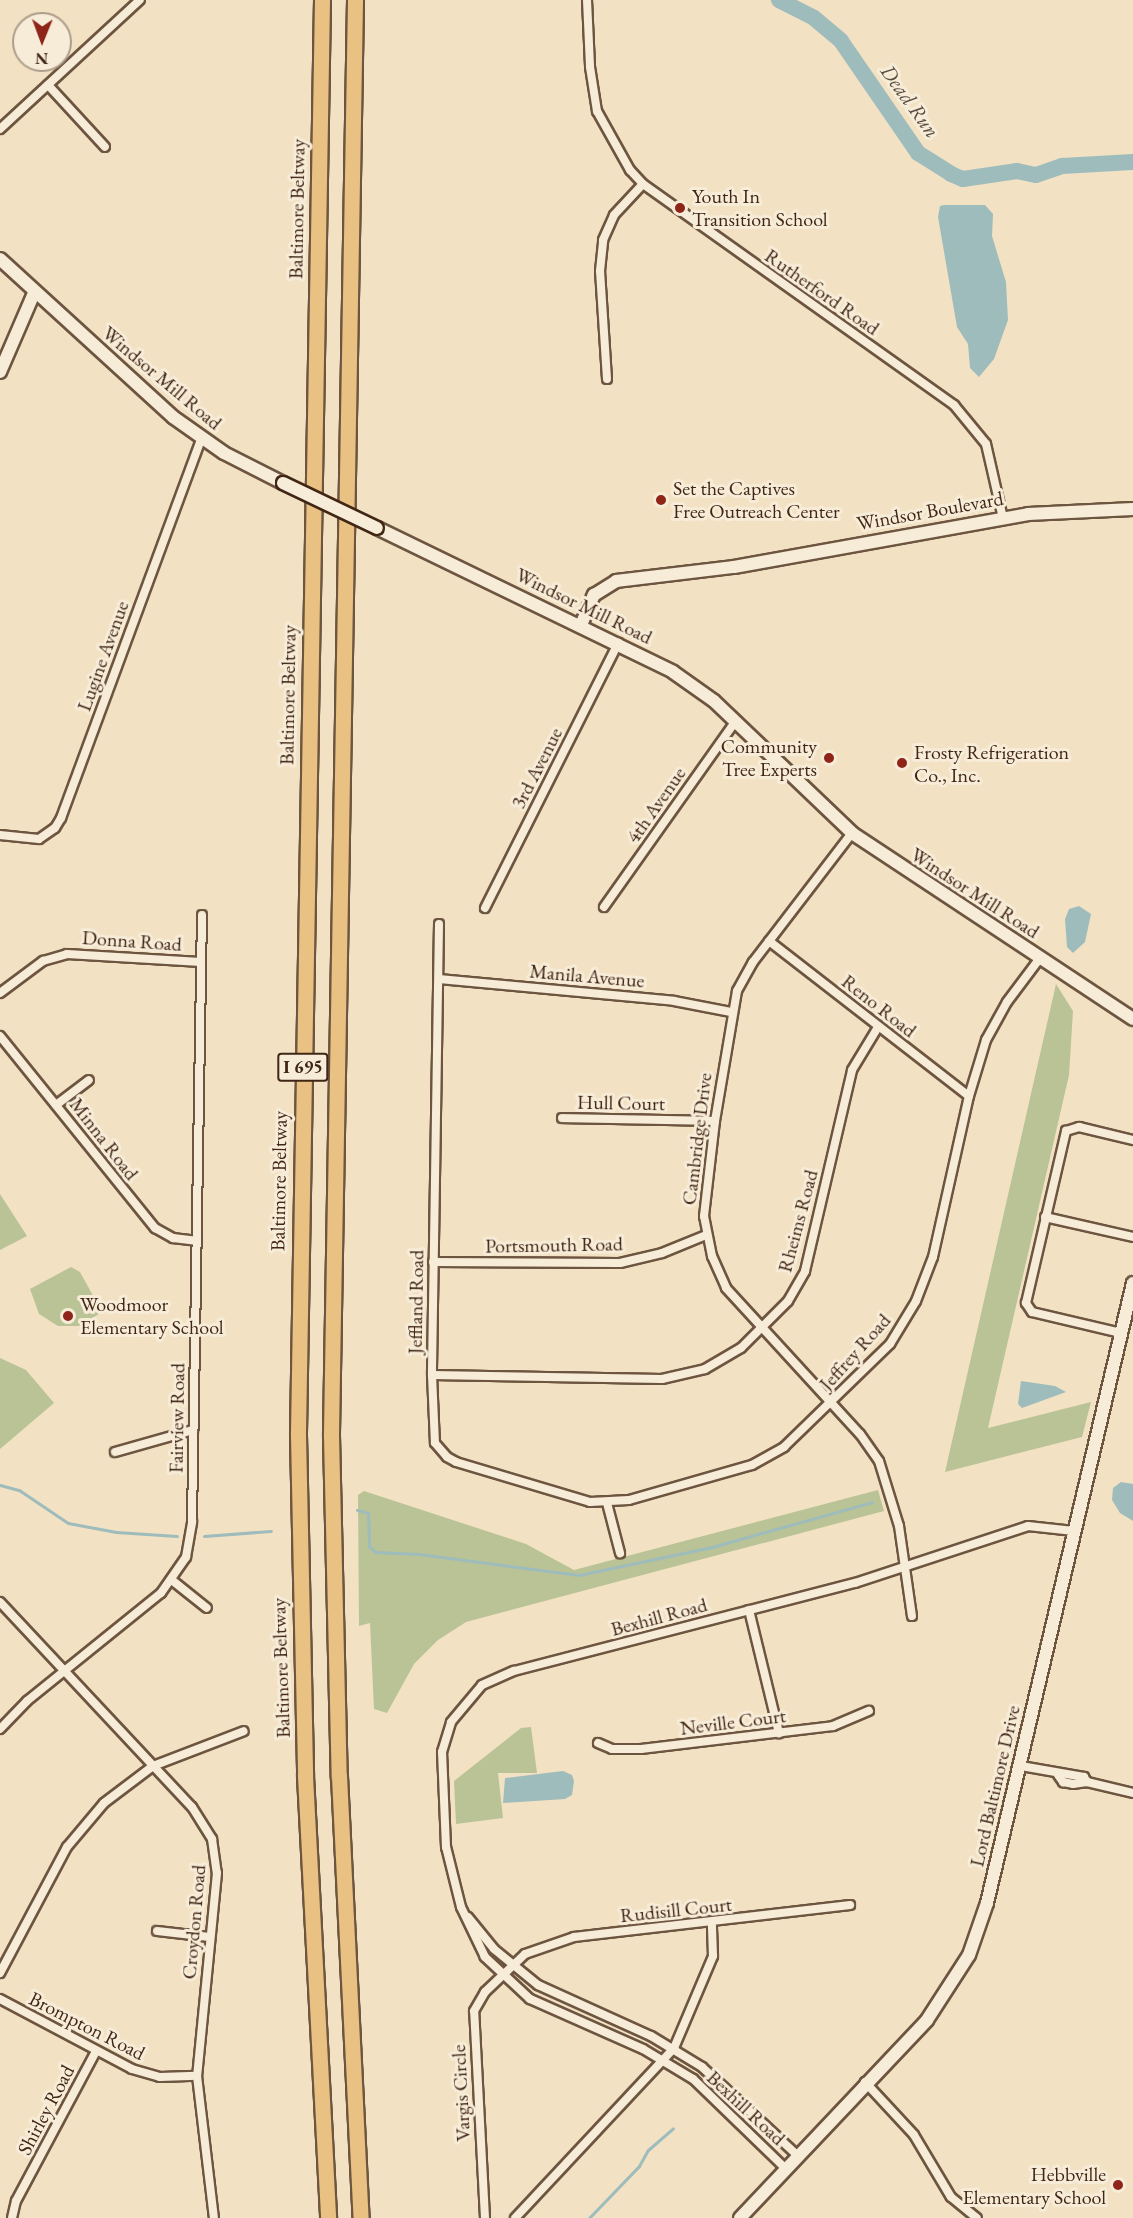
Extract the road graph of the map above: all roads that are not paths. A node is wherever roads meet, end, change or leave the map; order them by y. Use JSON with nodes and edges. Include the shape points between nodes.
{"nodes":[{"id":1,"x":140,"y":0,"type":"edge"},
{"id":2,"x":322,"y":0,"type":"edge"},
{"id":3,"x":356,"y":0,"type":"edge"},
{"id":4,"x":587,"y":0,"type":"edge"},
{"id":5,"x":48,"y":85,"type":"junction"},
{"id":6,"x":0,"y":129,"type":"edge"},
{"id":7,"x":105,"y":147,"type":"dead end"},
{"id":8,"x":643,"y":184,"type":"junction"},
{"id":9,"x":0,"y":260,"type":"edge"},
{"id":10,"x":34,"y":293,"type":"junction"},
{"id":11,"x":0,"y":372,"type":"edge"},
{"id":12,"x":607,"y":379,"type":"dead end"},
{"id":13,"x":201,"y":439,"type":"junction"},
{"id":14,"x":1133,"y":509,"type":"edge"},
{"id":15,"x":1003,"y":518,"type":"junction"},
{"id":16,"x":581,"y":625,"type":"junction"},
{"id":17,"x":618,"y":643,"type":"junction"},
{"id":18,"x":735,"y":722,"type":"junction"},
{"id":19,"x":852,"y":833,"type":"junction"},
{"id":20,"x":0,"y":835,"type":"edge"},
{"id":21,"x":604,"y":907,"type":"dead end"},
{"id":22,"x":485,"y":908,"type":"dead end"},
{"id":23,"x":202,"y":915,"type":"dead end"},
{"id":24,"x":439,"y":924,"type":"dead end"},
{"id":25,"x":769,"y":941,"type":"junction"},
{"id":26,"x":1040,"y":958,"type":"junction"},
{"id":27,"x":201,"y":962,"type":"junction"},
{"id":28,"x":439,"y":979,"type":"junction"},
{"id":29,"x":0,"y":993,"type":"edge"},
{"id":30,"x":731,"y":1012,"type":"junction"},
{"id":31,"x":1133,"y":1019,"type":"edge"},
{"id":32,"x":878,"y":1027,"type":"junction"},
{"id":33,"x":0,"y":1036,"type":"edge"},
{"id":34,"x":89,"y":1080,"type":"dead end"},
{"id":35,"x":969,"y":1096,"type":"junction"},
{"id":36,"x":56,"y":1105,"type":"junction"},
{"id":37,"x":562,"y":1118,"type":"dead end"},
{"id":38,"x":715,"y":1121,"type":"junction"},
{"id":39,"x":1133,"y":1140,"type":"edge"},
{"id":40,"x":1045,"y":1217,"type":"junction"},
{"id":41,"x":706,"y":1235,"type":"junction"},
{"id":42,"x":1133,"y":1237,"type":"edge"},
{"id":43,"x":196,"y":1241,"type":"junction"},
{"id":44,"x":433,"y":1262,"type":"junction"},
{"id":45,"x":1133,"y":1283,"type":"edge"},
{"id":46,"x":761,"y":1329,"type":"junction"},
{"id":47,"x":1121,"y":1333,"type":"junction"},
{"id":48,"x":432,"y":1375,"type":"junction"},
{"id":49,"x":831,"y":1405,"type":"junction"},
{"id":50,"x":193,"y":1430,"type":"junction"},
{"id":51,"x":115,"y":1452,"type":"dead end"},
{"id":52,"x":607,"y":1503,"type":"junction"},
{"id":53,"x":1074,"y":1531,"type":"junction"},
{"id":54,"x":620,"y":1553,"type":"dead end"},
{"id":55,"x":908,"y":1565,"type":"junction"},
{"id":56,"x":173,"y":1581,"type":"junction"},
{"id":57,"x":0,"y":1602,"type":"edge"},
{"id":58,"x":207,"y":1608,"type":"dead end"},
{"id":59,"x":749,"y":1610,"type":"junction"},
{"id":60,"x":912,"y":1616,"type":"dead end"},
{"id":61,"x":64,"y":1671,"type":"junction"},
{"id":62,"x":869,"y":1711,"type":"dead end"},
{"id":63,"x":0,"y":1729,"type":"edge"},
{"id":64,"x":244,"y":1731,"type":"dead end"},
{"id":65,"x":779,"y":1733,"type":"junction"},
{"id":66,"x":598,"y":1743,"type":"dead end"},
{"id":67,"x":153,"y":1766,"type":"junction"},
{"id":68,"x":1021,"y":1766,"type":"junction"},
{"id":69,"x":1133,"y":1793,"type":"edge"},
{"id":70,"x":850,"y":1905,"type":"dead end"},
{"id":71,"x":461,"y":1907,"type":"junction"},
{"id":72,"x":712,"y":1923,"type":"junction"},
{"id":73,"x":157,"y":1931,"type":"dead end"},
{"id":74,"x":210,"y":1937,"type":"junction"},
{"id":75,"x":512,"y":1966,"type":"junction"},
{"id":76,"x":0,"y":1973,"type":"edge"},
{"id":77,"x":501,"y":1975,"type":"junction"},
{"id":78,"x":0,"y":1999,"type":"edge"},
{"id":79,"x":674,"y":2048,"type":"junction"},
{"id":80,"x":96,"y":2051,"type":"junction"},
{"id":81,"x":665,"y":2061,"type":"junction"},
{"id":82,"x":197,"y":2076,"type":"junction"},
{"id":83,"x":865,"y":2082,"type":"junction"},
{"id":84,"x":797,"y":2155,"type":"junction"},
{"id":85,"x":785,"y":2168,"type":"junction"},
{"id":86,"x":12,"y":2218,"type":"edge"},
{"id":87,"x":214,"y":2218,"type":"edge"},
{"id":88,"x":328,"y":2218,"type":"edge"},
{"id":89,"x":362,"y":2218,"type":"edge"},
{"id":90,"x":485,"y":2218,"type":"edge"},
{"id":91,"x":515,"y":2218,"type":"edge"},
{"id":92,"x":740,"y":2218,"type":"edge"},
{"id":93,"x":977,"y":2218,"type":"edge"}],
"edges":[{"from":1,"to":5,"type":"street"},
{"from":2,"to":88,"type":"highway","name":"Baltimore Beltway","number":"I 695","via":[[297,1434],[304,1764]]},
{"from":3,"to":89,"type":"highway","number":"I 695","via":[[331,1436],[339,1776]]},
{"from":4,"to":8,"type":"street","name":"Rutherford Road","via":[[590,67],[597,111],[617,153]]},
{"from":5,"to":6,"type":"street"},
{"from":5,"to":7,"type":"street"},
{"from":8,"to":12,"type":"street","via":[[614,215],[603,240],[600,271]]},
{"from":8,"to":15,"type":"street","name":"Rutherford Road","via":[[961,412],[978,430],[993,460]]},
{"from":9,"to":10,"type":"main road","name":"Windsor Mill Road"},
{"from":10,"to":11,"type":"main road"},
{"from":10,"to":13,"type":"main road","name":"Windsor Mill Road"},
{"from":13,"to":16,"type":"main road","name":"Windsor Mill Road","bridge":true,"via":[[283,483]]},
{"from":13,"to":20,"type":"street","name":"Lugine Avenue","via":[[61,818],[55,828],[39,839]]},
{"from":14,"to":15,"type":"main road","name":"Windsor Boulevard"},
{"from":15,"to":16,"type":"main road","name":"Windsor Boulevard","via":[[734,567],[609,583],[594,595]]},
{"from":16,"to":17,"type":"main road","name":"Windsor Mill Road"},
{"from":17,"to":18,"type":"main road","name":"Windsor Mill Road","via":[[698,688]]},
{"from":17,"to":22,"type":"street","name":"3rd Avenue"},
{"from":18,"to":19,"type":"main road","name":"Windsor Mill Road"},
{"from":18,"to":21,"type":"street","name":"4th Avenue"},
{"from":19,"to":25,"type":"street","name":"Cambridge Drive"},
{"from":19,"to":26,"type":"main road","name":"Windsor Mill Road"},
{"from":23,"to":27,"type":"street","name":"Fairview Road"},
{"from":24,"to":28,"type":"street","name":"Jeffland Road"},
{"from":25,"to":30,"type":"street","name":"Cambridge Drive","via":[[743,977]]},
{"from":25,"to":32,"type":"street","name":"Reno Road"},
{"from":26,"to":31,"type":"main road","name":"Windsor Mill Road"},
{"from":26,"to":35,"type":"street","name":"Jeffrey Road","via":[[997,1018]]},
{"from":27,"to":29,"type":"street","name":"Donna Road","via":[[67,954],[43,961]]},
{"from":27,"to":43,"type":"street","name":"Fairview Road"},
{"from":28,"to":30,"type":"street","name":"Manila Avenue","via":[[674,1001]]},
{"from":28,"to":44,"type":"street","name":"Jeffland Road"},
{"from":30,"to":38,"type":"street","name":"Cambridge Drive"},
{"from":32,"to":35,"type":"street","name":"Reno Road"},
{"from":32,"to":46,"type":"street","name":"Rheims Road","via":[[863,1046],[852,1070],[805,1271],[788,1301]]},
{"from":33,"to":36,"type":"street","name":"Minna Road"},
{"from":34,"to":36,"type":"street"},
{"from":35,"to":49,"type":"street","name":"Jeffrey Road","via":[[933,1257],[916,1301],[890,1344]]},
{"from":36,"to":43,"type":"street","name":"Minna Road","via":[[156,1228],[173,1238]]},
{"from":37,"to":38,"type":"street","name":"Hull Court"},
{"from":38,"to":41,"type":"street","name":"Cambridge Drive","via":[[704,1196]]},
{"from":39,"to":40,"type":"street","via":[[1078,1127],[1066,1131]]},
{"from":40,"to":42,"type":"street"},
{"from":40,"to":47,"type":"street","via":[[1027,1296],[1028,1308]]},
{"from":41,"to":44,"type":"street","name":"Portsmouth Road","via":[[662,1254],[620,1263]]},
{"from":41,"to":46,"type":"street","name":"Cambridge Drive","via":[[726,1288]]},
{"from":43,"to":50,"type":"street","name":"Fairview Road"},
{"from":44,"to":48,"type":"street","name":"Jeffland Road"},
{"from":45,"to":47,"type":"main road","name":"Lord Baltimore Drive"},
{"from":46,"to":48,"type":"street","name":"Rheims Road","via":[[725,1359],[705,1369],[662,1379]]},
{"from":46,"to":49,"type":"street","name":"Cambridge Drive"},
{"from":47,"to":53,"type":"main road","name":"Lord Baltimore Drive"},
{"from":48,"to":52,"type":"street","name":"Jeffland Road","via":[[433,1434],[447,1457],[561,1495]]},
{"from":49,"to":52,"type":"street","name":"Jeffrey Road","via":[[783,1447],[752,1465]]},
{"from":49,"to":55,"type":"street","name":"Cambridge Drive","via":[[860,1434],[879,1461]]},
{"from":50,"to":51,"type":"street"},
{"from":50,"to":56,"type":"street","name":"Fairview Road","via":[[189,1542]]},
{"from":52,"to":54,"type":"street"},
{"from":53,"to":55,"type":"street","name":"Bexhill Road","via":[[1028,1527]]},
{"from":53,"to":68,"type":"main road","name":"Lord Baltimore Drive"},
{"from":55,"to":59,"type":"street","name":"Bexhill Road"},
{"from":55,"to":60,"type":"street","name":"Cambridge Drive"},
{"from":56,"to":58,"type":"street"},
{"from":56,"to":61,"type":"street","name":"Fairview Road"},
{"from":57,"to":61,"type":"street","name":"Croydon Road"},
{"from":59,"to":65,"type":"street"},
{"from":59,"to":71,"type":"street","name":"Bexhill Road","via":[[514,1671],[482,1685],[459,1707],[446,1735],[442,1767],[447,1857]]},
{"from":61,"to":63,"type":"street","name":"Fairview Road"},
{"from":61,"to":67,"type":"street","name":"Croydon Road"},
{"from":62,"to":65,"type":"street","name":"Neville Court","via":[[833,1726]]},
{"from":64,"to":67,"type":"street"},
{"from":65,"to":66,"type":"street","name":"Neville Court","via":[[641,1749],[612,1749]]},
{"from":67,"to":74,"type":"street","name":"Croydon Road","via":[[192,1807],[212,1839],[217,1873]]},
{"from":67,"to":76,"type":"street","via":[[104,1803],[79,1831]]},
{"from":68,"to":69,"type":"street","via":[[1058,1775],[1065,1772],[1084,1777],[1087,1782]]},
{"from":68,"to":83,"type":"main road","name":"Lord Baltimore Drive","via":[[987,1904],[969,1955],[927,2020]]},
{"from":70,"to":72,"type":"street","name":"Rudisill Court","via":[[792,1909]]},
{"from":71,"to":75,"type":"street","name":"Bexhill Road"},
{"from":71,"to":77,"type":"street","name":"Bexhill Road","via":[[481,1950]]},
{"from":72,"to":75,"type":"street","name":"Rudisill Court","via":[[554,1942],[525,1954]]},
{"from":72,"to":79,"type":"street","via":[[713,1956]]},
{"from":73,"to":74,"type":"street"},
{"from":74,"to":82,"type":"street","name":"Croydon Road"},
{"from":75,"to":77,"type":"street","name":"Rudisill Court"},
{"from":75,"to":79,"type":"street","name":"Bexhill Road","via":[[555,1996]]},
{"from":77,"to":81,"type":"street","name":"Bexhill Road","via":[[548,2009]]},
{"from":77,"to":90,"type":"street","name":"Vargis Circle","via":[[478,2001],[473,2021]]},
{"from":78,"to":80,"type":"street","name":"Brompton Road"},
{"from":79,"to":81,"type":"street"},
{"from":79,"to":84,"type":"street","name":"Bexhill Road","via":[[724,2086]]},
{"from":80,"to":82,"type":"street","name":"Brompton Road","via":[[146,2074]]},
{"from":80,"to":86,"type":"street","name":"Shirley Road","via":[[16,2201]]},
{"from":81,"to":85,"type":"street","name":"Bexhill Road","via":[[713,2096]]},
{"from":81,"to":91,"type":"street"},
{"from":82,"to":87,"type":"street","name":"Croydon Road"},
{"from":83,"to":84,"type":"main road","name":"Lord Baltimore Drive"},
{"from":83,"to":93,"type":"street","via":[[914,2135],[951,2197]]},
{"from":84,"to":85,"type":"main road","name":"Lord Baltimore Drive"},
{"from":85,"to":92,"type":"main road","name":"Lord Baltimore Drive"}]}
